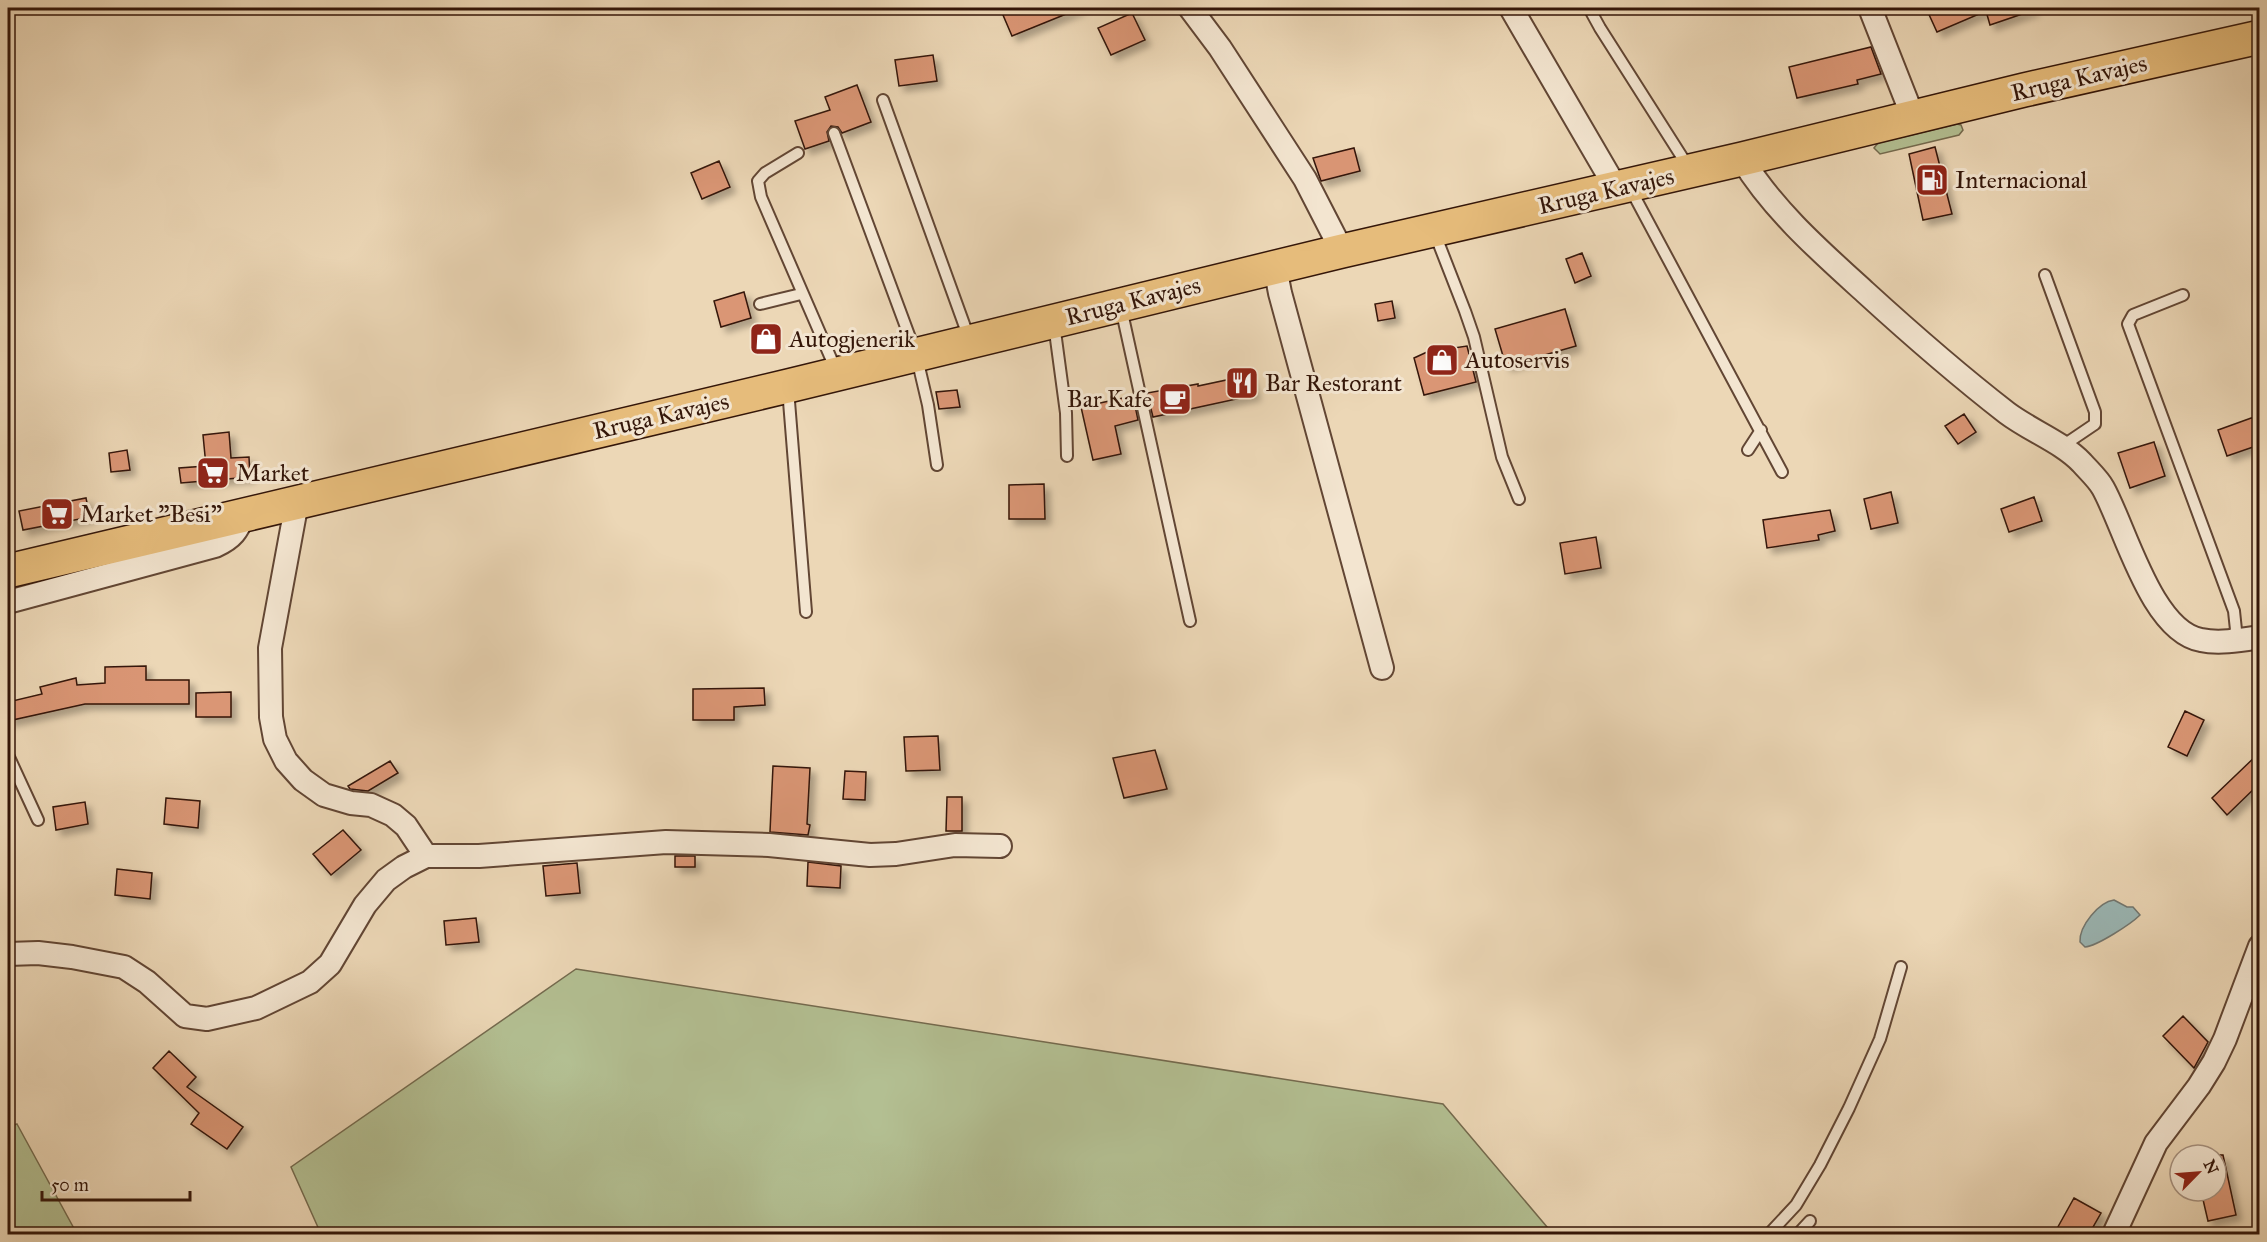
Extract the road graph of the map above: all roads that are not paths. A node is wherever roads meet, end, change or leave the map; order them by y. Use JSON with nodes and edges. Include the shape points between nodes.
{"nodes":[{"id":1,"x":1190,"y":8,"type":"edge"},
{"id":2,"x":1511,"y":8,"type":"edge"},
{"id":3,"x":1589,"y":8,"type":"edge"},
{"id":4,"x":1870,"y":8,"type":"edge"},
{"id":5,"x":2259,"y":37,"type":"edge"},
{"id":6,"x":884,"y":100,"type":"dead end"},
{"id":7,"x":1913,"y":117,"type":"junction"},
{"id":8,"x":834,"y":134,"type":"dead end"},
{"id":9,"x":798,"y":153,"type":"dead end"},
{"id":10,"x":1742,"y":159,"type":"junction"},
{"id":11,"x":1690,"y":171,"type":"junction"},
{"id":12,"x":1623,"y":186,"type":"junction"},
{"id":13,"x":1434,"y":231,"type":"junction"},
{"id":14,"x":1341,"y":251,"type":"junction"},
{"id":15,"x":1275,"y":267,"type":"junction"},
{"id":16,"x":2045,"y":275,"type":"dead end"},
{"id":17,"x":801,"y":294,"type":"junction"},
{"id":18,"x":2182,"y":295,"type":"dead end"},
{"id":19,"x":760,"y":304,"type":"dead end"},
{"id":20,"x":1120,"y":304,"type":"junction"},
{"id":21,"x":1053,"y":321,"type":"junction"},
{"id":22,"x":970,"y":341,"type":"junction"},
{"id":23,"x":916,"y":354,"type":"junction"},
{"id":24,"x":838,"y":374,"type":"junction"},
{"id":25,"x":788,"y":386,"type":"junction"},
{"id":26,"x":1761,"y":430,"type":"junction"},
{"id":27,"x":2060,"y":447,"type":"junction"},
{"id":28,"x":1748,"y":450,"type":"dead end"},
{"id":29,"x":1067,"y":456,"type":"dead end"},
{"id":30,"x":937,"y":465,"type":"dead end"},
{"id":31,"x":1782,"y":472,"type":"dead end"},
{"id":32,"x":1519,"y":499,"type":"dead end"},
{"id":33,"x":297,"y":502,"type":"junction"},
{"id":34,"x":245,"y":513,"type":"junction"},
{"id":35,"x":8,"y":571,"type":"edge"},
{"id":36,"x":8,"y":602,"type":"edge"},
{"id":37,"x":806,"y":612,"type":"dead end"},
{"id":38,"x":1190,"y":621,"type":"dead end"},
{"id":39,"x":2259,"y":638,"type":"edge"},
{"id":40,"x":2231,"y":641,"type":"junction"},
{"id":41,"x":1382,"y":668,"type":"dead end"},
{"id":42,"x":8,"y":755,"type":"edge"},
{"id":43,"x":38,"y":820,"type":"dead end"},
{"id":44,"x":1000,"y":846,"type":"dead end"},
{"id":45,"x":426,"y":856,"type":"junction"},
{"id":46,"x":2259,"y":946,"type":"edge"},
{"id":47,"x":8,"y":954,"type":"edge"},
{"id":48,"x":1900,"y":967,"type":"dead end"},
{"id":49,"x":1810,"y":1221,"type":"dead end"},
{"id":50,"x":1769,"y":1234,"type":"edge"},
{"id":51,"x":1798,"y":1234,"type":"edge"},
{"id":52,"x":2114,"y":1234,"type":"edge"}],
"edges":[{"from":1,"to":14,"type":"street","via":[[1305,178]]},
{"from":2,"to":12,"type":"street"},
{"from":3,"to":11,"type":"lane"},
{"from":4,"to":7,"type":"street"},
{"from":5,"to":7,"type":"main road","name":"Rruga Kavajes"},
{"from":6,"to":22,"type":"lane"},
{"from":7,"to":10,"type":"main road","name":"Rruga Kavajes"},
{"from":8,"to":23,"type":"lane"},
{"from":9,"to":17,"type":"lane","via":[[758,181]]},
{"from":10,"to":11,"type":"main road","name":"Rruga Kavajes"},
{"from":10,"to":27,"type":"street","via":[[1755,181],[1825,255],[1936,356],[2009,414]]},
{"from":11,"to":12,"type":"main road","name":"Rruga Kavajes"},
{"from":12,"to":13,"type":"main road","name":"Rruga Kavajes"},
{"from":12,"to":26,"type":"lane"},
{"from":13,"to":14,"type":"main road","name":"Rruga Kavajes"},
{"from":13,"to":32,"type":"lane","via":[[1466,310],[1502,456]]},
{"from":14,"to":15,"type":"main road","name":"Rruga Kavajes"},
{"from":15,"to":20,"type":"main road","name":"Rruga Kavajes"},
{"from":15,"to":41,"type":"street"},
{"from":16,"to":27,"type":"lane","via":[[2095,412],[2095,424]]},
{"from":17,"to":19,"type":"lane"},
{"from":17,"to":24,"type":"lane"},
{"from":18,"to":40,"type":"lane","via":[[2133,315],[2128,324],[2234,611],[2236,630]]},
{"from":20,"to":21,"type":"main road","name":"Rruga Kavajes"},
{"from":20,"to":38,"type":"lane"},
{"from":21,"to":22,"type":"main road","name":"Rruga Kavajes"},
{"from":21,"to":29,"type":"lane","via":[[1066,412]]},
{"from":22,"to":23,"type":"main road","name":"Rruga Kavajes"},
{"from":23,"to":24,"type":"main road","name":"Rruga Kavajes"},
{"from":23,"to":30,"type":"lane"},
{"from":24,"to":25,"type":"main road","name":"Rruga Kavajes"},
{"from":25,"to":33,"type":"main road","name":"Rruga Kavajes"},
{"from":25,"to":37,"type":"lane"},
{"from":26,"to":28,"type":"lane"},
{"from":26,"to":31,"type":"lane"},
{"from":27,"to":40,"type":"street","via":[[2080,461],[2102,486],[2156,603],[2175,627],[2199,640]]},
{"from":33,"to":34,"type":"main road","name":"Rruga Kavajes"},
{"from":33,"to":45,"type":"street","via":[[270,648],[275,739],[286,762],[303,780],[324,795],[371,805],[393,815],[406,826]]},
{"from":34,"to":35,"type":"main road","name":"Rruga Kavajes"},
{"from":34,"to":36,"type":"street","via":[[228,540],[214,546]]},
{"from":39,"to":40,"type":"street"},
{"from":42,"to":43,"type":"lane"},
{"from":44,"to":45,"type":"street","via":[[955,845],[870,855],[769,845],[666,842],[479,856]]},
{"from":45,"to":47,"type":"street","via":[[386,880],[365,905],[330,964],[310,982],[256,1008],[233,1014],[207,1019],[185,1016],[147,982],[124,968],[72,957]]},
{"from":46,"to":52,"type":"street","via":[[2214,1062],[2156,1143]]},
{"from":48,"to":50,"type":"lane","via":[[1880,1039],[1849,1108],[1796,1205]]},
{"from":49,"to":51,"type":"lane"}]}
